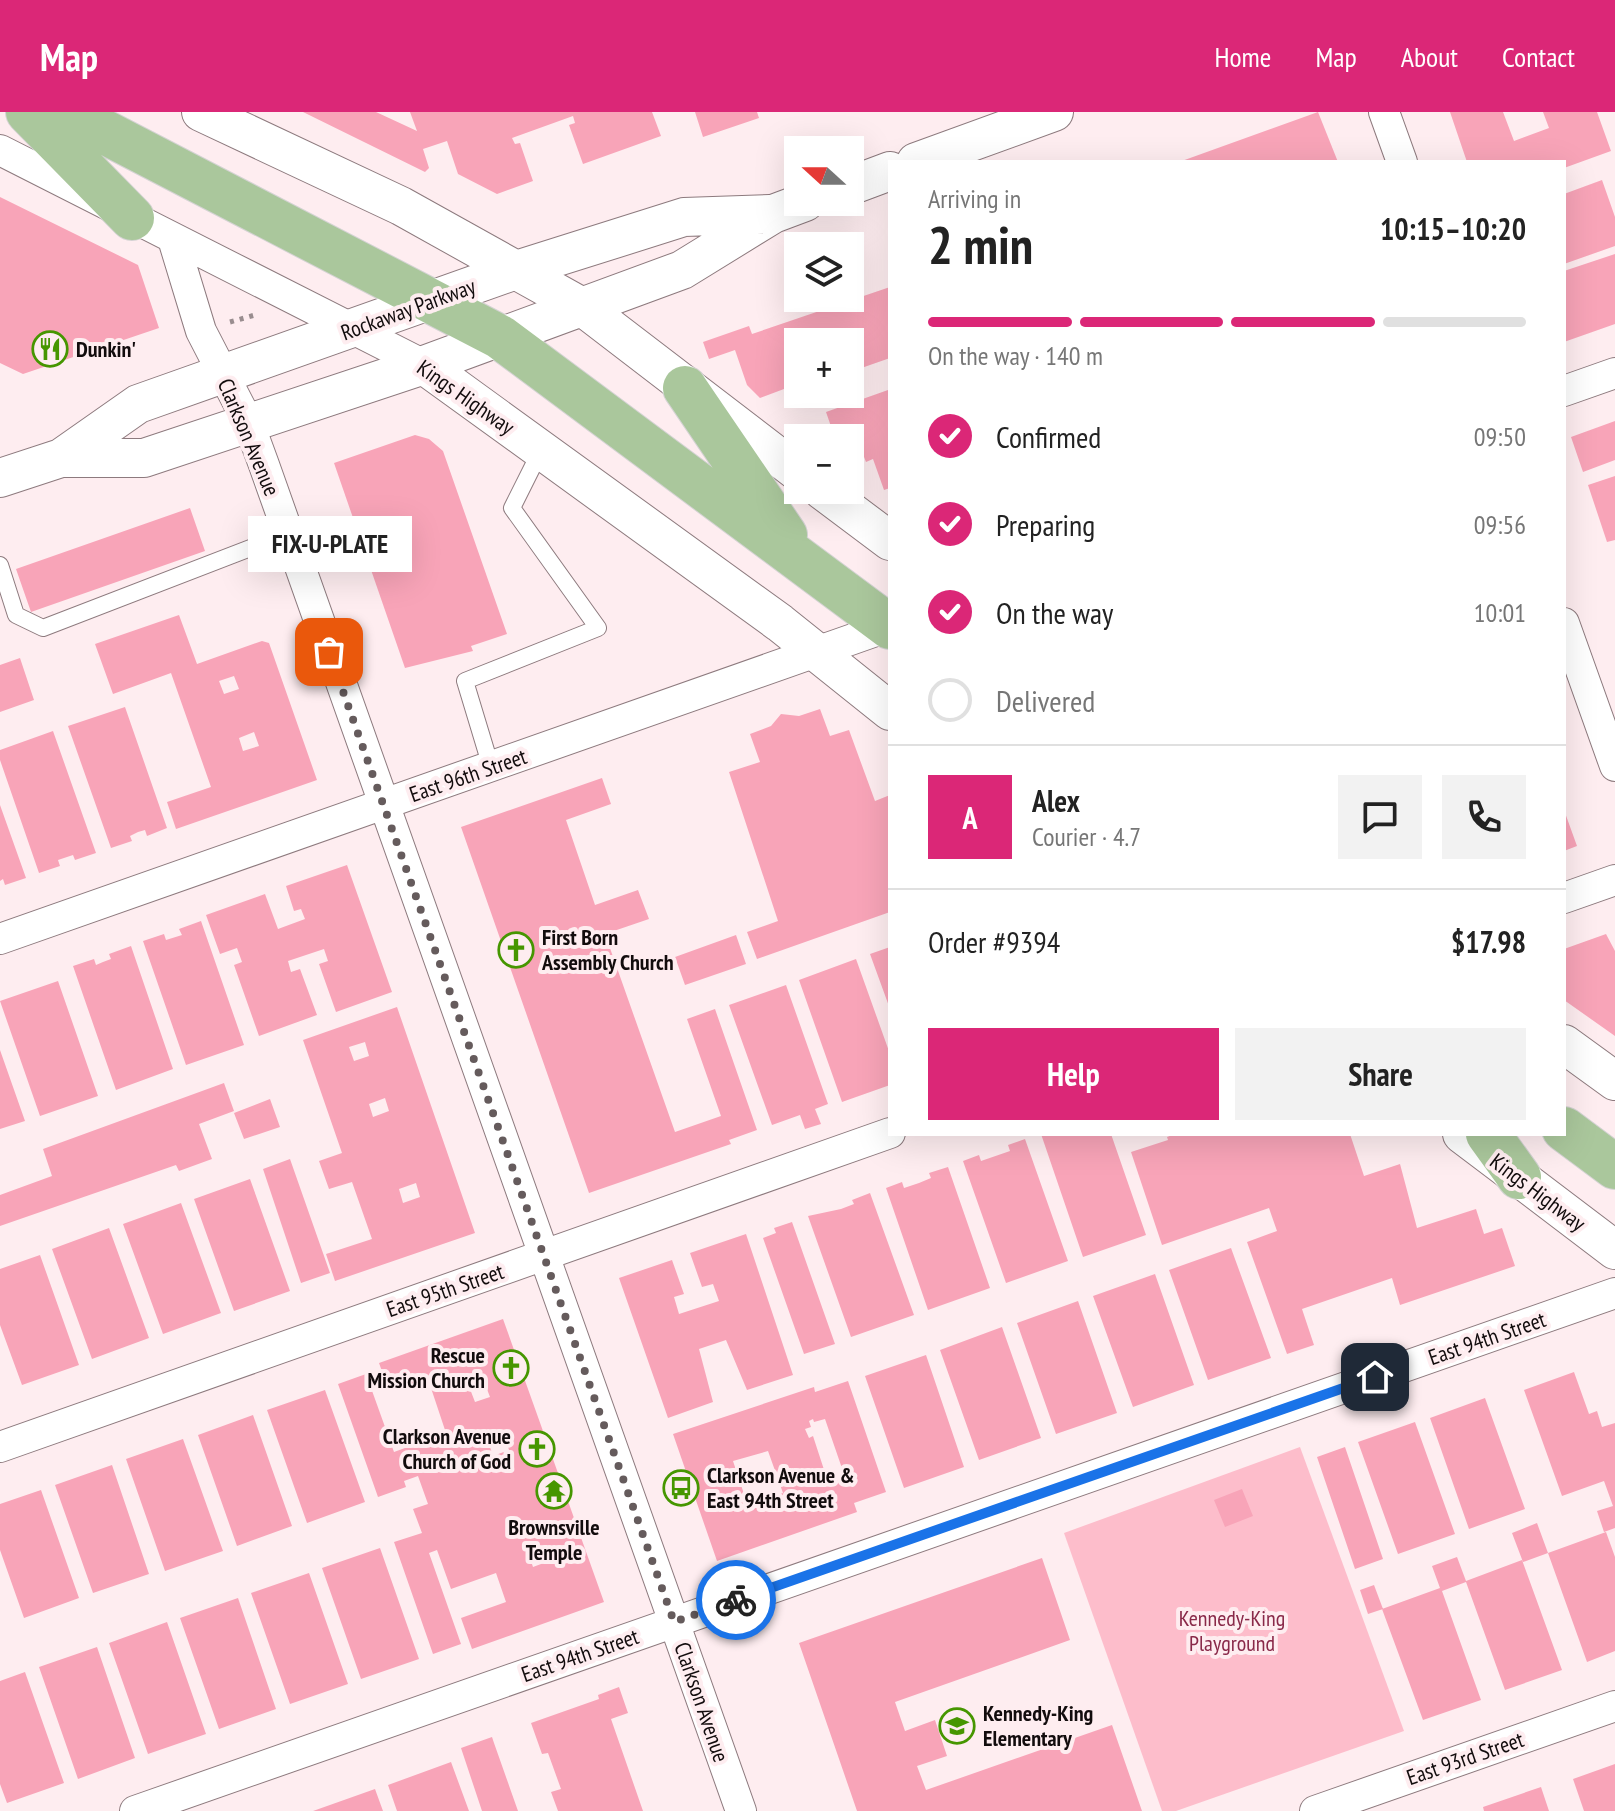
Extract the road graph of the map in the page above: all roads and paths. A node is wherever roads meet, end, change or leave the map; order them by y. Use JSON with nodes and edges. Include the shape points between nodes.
{"nodes":[{"id":1,"x":28,"y":112,"type":"edge"},
{"id":2,"x":66,"y":112,"type":"edge"},
{"id":3,"x":201,"y":112,"type":"edge"},
{"id":4,"x":1054,"y":112,"type":"edge"},
{"id":5,"x":1384,"y":112,"type":"edge"},
{"id":6,"x":0,"y":150,"type":"edge"},
{"id":7,"x":922,"y":160,"type":"edge"},
{"id":8,"x":1401,"y":160,"type":"edge"},
{"id":9,"x":888,"y":172,"type":"edge"},
{"id":10,"x":864,"y":181,"type":"edge"},
{"id":11,"x":784,"y":208,"type":"edge"},
{"id":12,"x":784,"y":211,"type":"edge"},
{"id":13,"x":132,"y":218,"type":"junction"},
{"id":14,"x":173,"y":239,"type":"junction"},
{"id":15,"x":516,"y":270,"type":"junction"},
{"id":16,"x":431,"y":301,"type":"junction"},
{"id":17,"x":584,"y":308,"type":"junction"},
{"id":18,"x":263,"y":313,"type":"dead end"},
{"id":19,"x":226,"y":323,"type":"dead end"},
{"id":20,"x":350,"y":330,"type":"junction"},
{"id":21,"x":500,"y":337,"type":"junction"},
{"id":22,"x":424,"y":365,"type":"junction"},
{"id":23,"x":1615,"y":373,"type":"edge"},
{"id":24,"x":223,"y":375,"type":"junction"},
{"id":25,"x":685,"y":388,"type":"junction"},
{"id":26,"x":1566,"y":390,"type":"edge"},
{"id":27,"x":249,"y":424,"type":"junction"},
{"id":28,"x":541,"y":450,"type":"junction"},
{"id":29,"x":61,"y":458,"type":"junction"},
{"id":30,"x":784,"y":462,"type":"edge"},
{"id":31,"x":0,"y":478,"type":"edge"},
{"id":32,"x":841,"y":504,"type":"edge"},
{"id":33,"x":287,"y":534,"type":"junction"},
{"id":34,"x":888,"y":540,"type":"edge"},
{"id":35,"x":804,"y":563,"type":"junction"},
{"id":36,"x":0,"y":565,"type":"edge"},
{"id":37,"x":888,"y":626,"type":"edge"},
{"id":38,"x":888,"y":628,"type":"edge"},
{"id":39,"x":1566,"y":629,"type":"edge"},
{"id":40,"x":816,"y":653,"type":"junction"},
{"id":41,"x":888,"y":709,"type":"edge"},
{"id":42,"x":1615,"y":766,"type":"edge"},
{"id":43,"x":491,"y":767,"type":"junction"},
{"id":44,"x":383,"y":805,"type":"junction"},
{"id":45,"x":1615,"y":880,"type":"edge"},
{"id":46,"x":1566,"y":897,"type":"edge"},
{"id":47,"x":0,"y":939,"type":"edge"},
{"id":48,"x":1566,"y":1045,"type":"edge"},
{"id":49,"x":1615,"y":1081,"type":"edge"},
{"id":50,"x":1566,"y":1130,"type":"edge"},
{"id":51,"x":888,"y":1134,"type":"edge"},
{"id":52,"x":1465,"y":1136,"type":"edge"},
{"id":53,"x":1489,"y":1136,"type":"edge"},
{"id":54,"x":1615,"y":1167,"type":"edge"},
{"id":55,"x":1519,"y":1177,"type":"junction"},
{"id":56,"x":1615,"y":1250,"type":"edge"},
{"id":57,"x":544,"y":1256,"type":"junction"},
{"id":58,"x":1615,"y":1293,"type":"edge"},
{"id":59,"x":0,"y":1447,"type":"edge"},
{"id":60,"x":674,"y":1622,"type":"junction"},
{"id":61,"x":1615,"y":1706,"type":"edge"},
{"id":62,"x":135,"y":1811,"type":"edge"},
{"id":63,"x":741,"y":1811,"type":"edge"},
{"id":64,"x":1315,"y":1811,"type":"edge"}],
"edges":[{"from":1,"to":13,"type":"main road"},
{"from":2,"to":16,"type":"main road"},
{"from":3,"to":15,"type":"street","via":[[401,206]]},
{"from":4,"to":7,"type":"street"},
{"from":5,"to":8,"type":"street"},
{"from":6,"to":13,"type":"street","name":"Kings Highway"},
{"from":9,"to":10,"type":"street"},
{"from":11,"to":15,"type":"street","name":"Rockaway Parkway","via":[[684,217]]},
{"from":12,"to":17,"type":"street","name":"Rockaway Parkway","via":[[682,270]]},
{"from":13,"to":14,"type":"street","name":"Kings Highway"},
{"from":14,"to":20,"type":"street","name":"Kings Highway"},
{"from":14,"to":24,"type":"street","name":"Clarkson Avenue","via":[[201,331]]},
{"from":15,"to":16,"type":"street","name":"Rockaway Parkway"},
{"from":15,"to":17,"type":"street"},
{"from":16,"to":20,"type":"street","name":"Rockaway Parkway"},
{"from":16,"to":21,"type":"main road"},
{"from":17,"to":21,"type":"street","name":"Rockaway Parkway"},
{"from":17,"to":25,"type":"street"},
{"from":18,"to":19,"type":"path"},
{"from":20,"to":22,"type":"street","name":"Kings Highway"},
{"from":20,"to":24,"type":"street","name":"Rockaway Parkway"},
{"from":21,"to":22,"type":"street","name":"Rockaway Parkway"},
{"from":21,"to":35,"type":"main road"},
{"from":22,"to":27,"type":"street","name":"Rockaway Parkway"},
{"from":22,"to":28,"type":"street","name":"Kings Highway"},
{"from":23,"to":26,"type":"street"},
{"from":24,"to":27,"type":"street","name":"Clarkson Avenue"},
{"from":24,"to":29,"type":"street","name":"Rockaway Parkway","via":[[138,404]]},
{"from":25,"to":30,"type":"street"},
{"from":25,"to":35,"type":"main road"},
{"from":27,"to":29,"type":"street","name":"Rockaway Parkway","via":[[144,458]]},
{"from":27,"to":33,"type":"street","name":"Clarkson Avenue"},
{"from":28,"to":40,"type":"street","name":"Kings Highway"},
{"from":28,"to":43,"type":"lane","via":[[512,508],[598,628],[465,681]]},
{"from":29,"to":31,"type":"street","name":"Rockaway Parkway"},
{"from":32,"to":34,"type":"street"},
{"from":33,"to":36,"type":"lane","via":[[43,628],[16,615]]},
{"from":33,"to":44,"type":"street","name":"Clarkson Avenue"},
{"from":35,"to":37,"type":"main road"},
{"from":38,"to":40,"type":"street","name":"East 96th Street"},
{"from":39,"to":42,"type":"street"},
{"from":40,"to":41,"type":"street","name":"Kings Highway"},
{"from":40,"to":43,"type":"street","name":"East 96th Street"},
{"from":43,"to":44,"type":"street","name":"East 96th Street"},
{"from":44,"to":47,"type":"street","name":"East 96th Street"},
{"from":44,"to":57,"type":"street","name":"Clarkson Avenue"},
{"from":45,"to":46,"type":"street"},
{"from":48,"to":49,"type":"street"},
{"from":50,"to":54,"type":"main road"},
{"from":51,"to":57,"type":"street","name":"East 95th Street"},
{"from":52,"to":55,"type":"street","name":"Kings Highway"},
{"from":53,"to":55,"type":"main road"},
{"from":55,"to":56,"type":"street","name":"Kings Highway"},
{"from":57,"to":59,"type":"street","name":"East 95th Street"},
{"from":57,"to":60,"type":"street","name":"Clarkson Avenue"},
{"from":58,"to":60,"type":"street","name":"East 94th Street"},
{"from":60,"to":62,"type":"street","name":"East 94th Street"},
{"from":60,"to":63,"type":"street","name":"Clarkson Avenue"},
{"from":61,"to":64,"type":"street","name":"East 93rd Street"}]}
